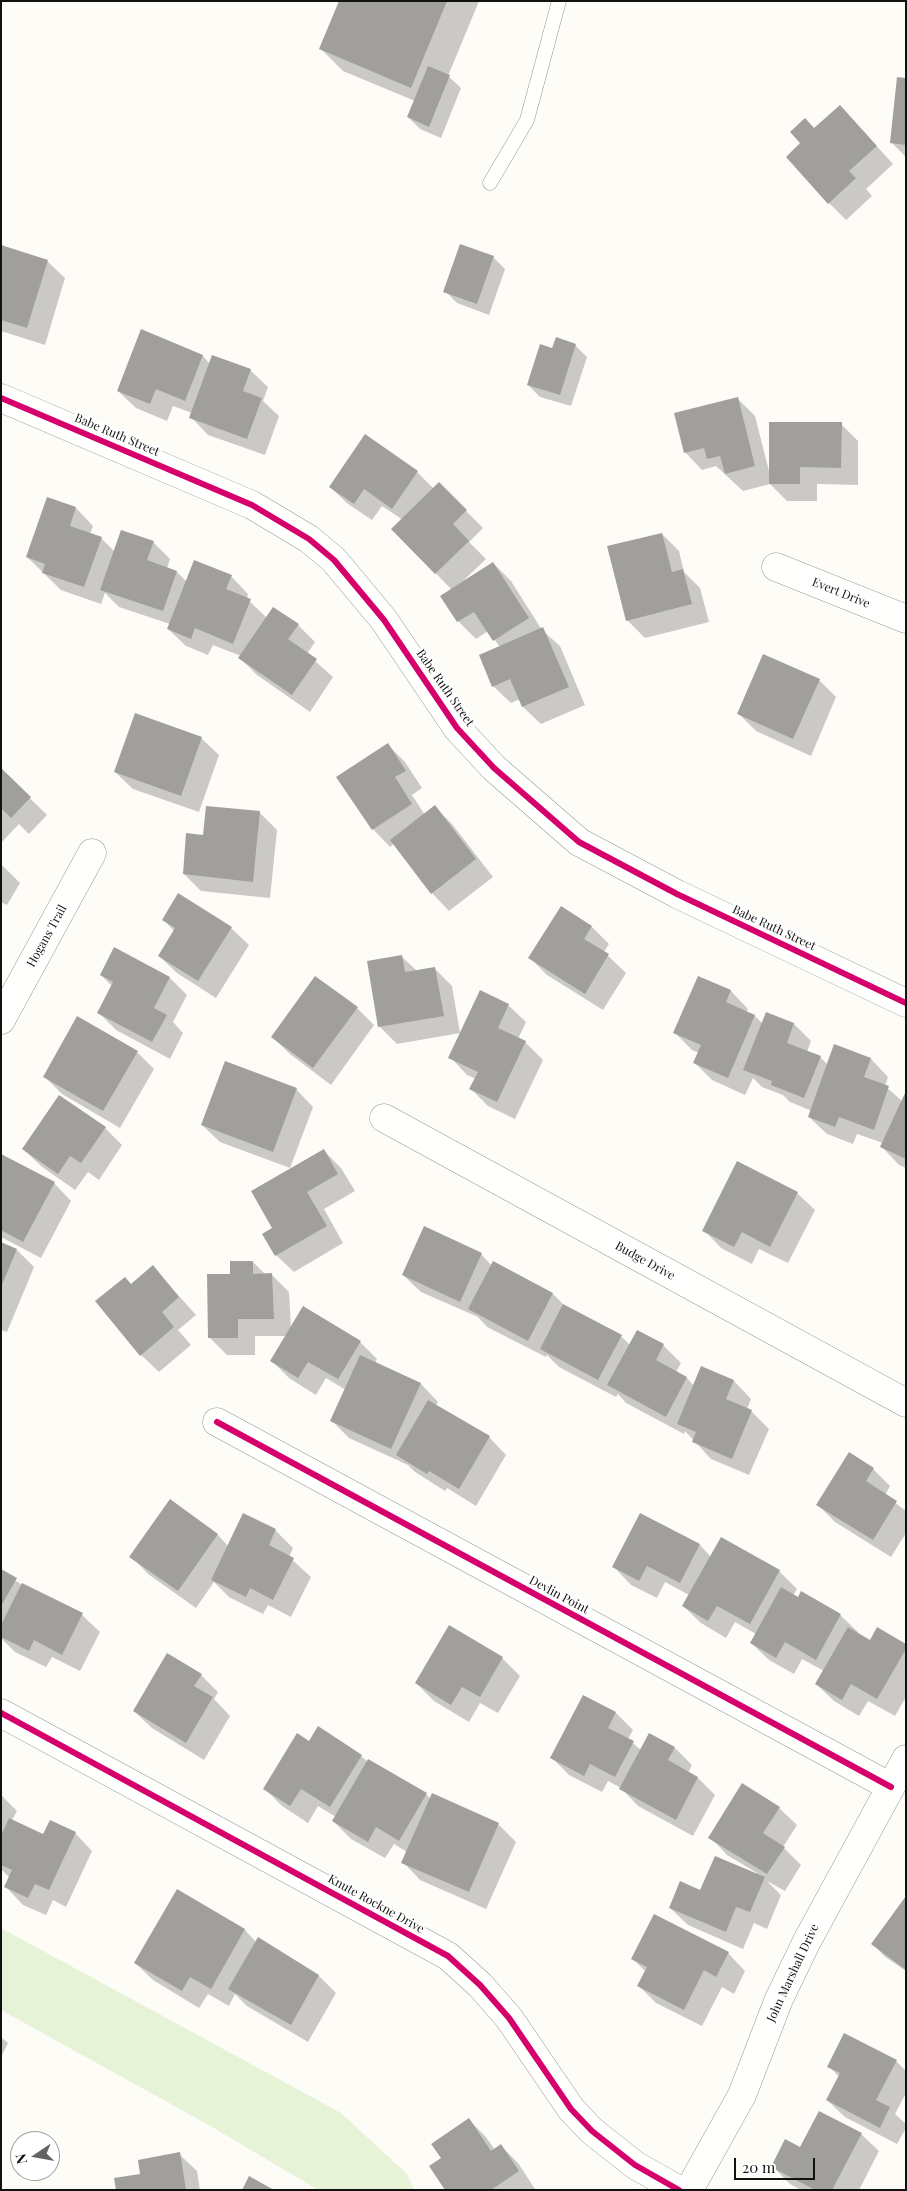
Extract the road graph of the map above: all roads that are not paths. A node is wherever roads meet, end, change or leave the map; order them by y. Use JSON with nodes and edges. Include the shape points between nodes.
{"nodes":[{"id":1,"x":559,"y":1,"type":"edge"},
{"id":2,"x":490,"y":182,"type":"dead end"},
{"id":3,"x":1,"y":398,"type":"edge"},
{"id":4,"x":776,"y":567,"type":"dead end"},
{"id":5,"x":906,"y":619,"type":"edge"},
{"id":6,"x":92,"y":852,"type":"dead end"},
{"id":7,"x":906,"y":1003,"type":"edge"},
{"id":8,"x":1,"y":1020,"type":"edge"},
{"id":9,"x":384,"y":1118,"type":"dead end"},
{"id":10,"x":906,"y":1403,"type":"edge"},
{"id":11,"x":216,"y":1422,"type":"dead end"},
{"id":12,"x":1,"y":1713,"type":"edge"},
{"id":13,"x":906,"y":1759,"type":"edge"},
{"id":14,"x":890,"y":1787,"type":"junction"},
{"id":15,"x":679,"y":2190,"type":"edge"},
{"id":16,"x":689,"y":2190,"type":"edge"}],
"edges":[{"from":1,"to":2,"type":"lane","via":[[527,120]]},
{"from":3,"to":7,"type":"street","name":"Babe Ruth Street","via":[[252,505],[308,538],[334,560],[384,620],[457,728],[494,768],[579,842],[677,894]]},
{"from":4,"to":5,"type":"street","name":"Evert Drive"},
{"from":6,"to":8,"type":"street","name":"Hogans Trail"},
{"from":9,"to":10,"type":"street","name":"Budge Drive"},
{"from":11,"to":14,"type":"street","name":"Devlin Point"},
{"from":12,"to":15,"type":"street","name":"Knute Rockne Drive","via":[[448,1956],[509,2018],[571,2109],[634,2165]]},
{"from":13,"to":14,"type":"street","name":"John Marshall Drive"},
{"from":14,"to":16,"type":"street","name":"John Marshall Drive","via":[[807,1940],[779,1999],[742,2095]]}]}
